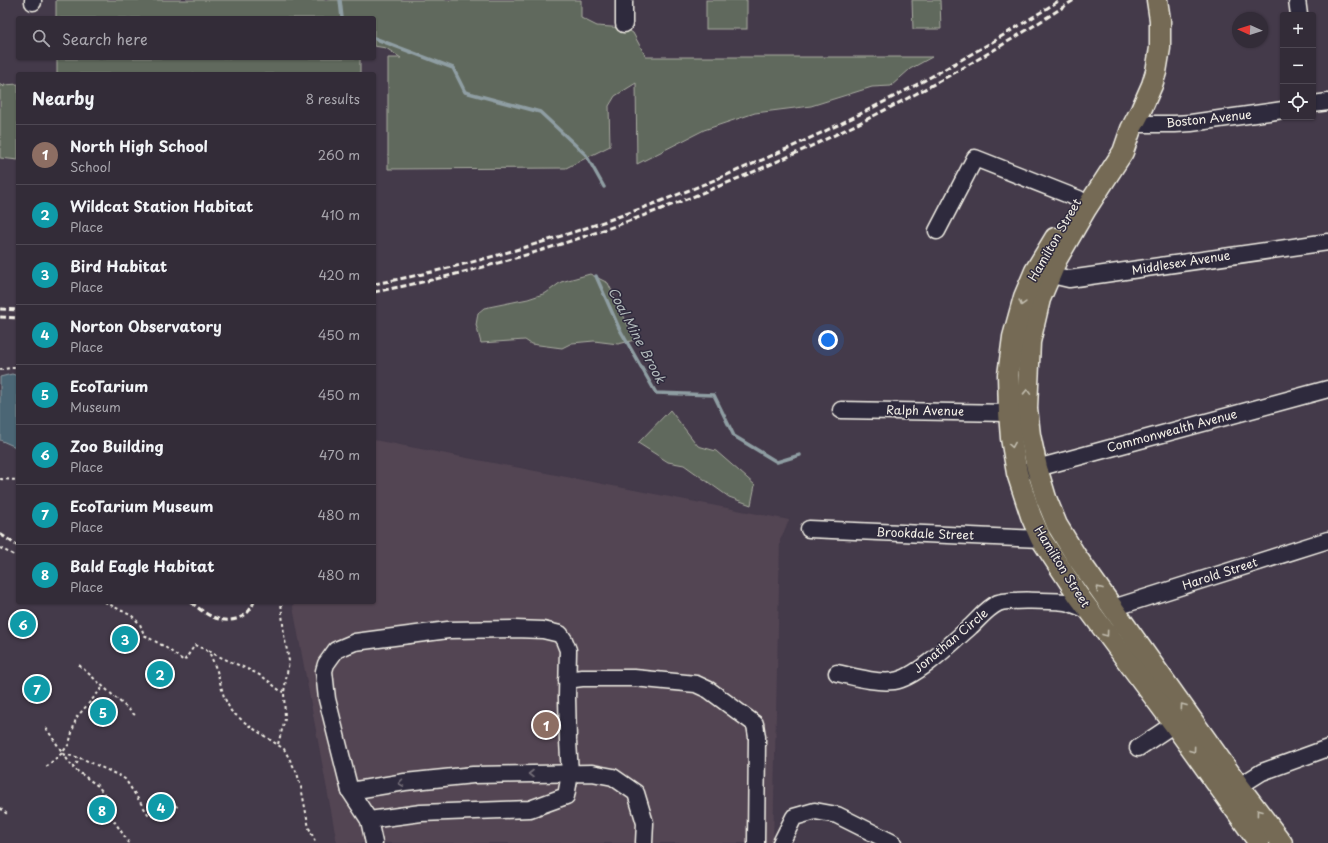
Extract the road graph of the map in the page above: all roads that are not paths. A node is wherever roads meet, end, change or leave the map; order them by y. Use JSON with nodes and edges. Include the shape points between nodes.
{"nodes":[{"id":1,"x":624,"y":0,"type":"edge"},
{"id":2,"x":1156,"y":0,"type":"edge"},
{"id":3,"x":1297,"y":0,"type":"edge"},
{"id":4,"x":1299,"y":12,"type":"edge"},
{"id":5,"x":624,"y":24,"type":"dead end"},
{"id":6,"x":1280,"y":110,"type":"edge"},
{"id":7,"x":1133,"y":126,"type":"junction"},
{"id":8,"x":1079,"y":199,"type":"junction"},
{"id":9,"x":937,"y":231,"type":"dead end"},
{"id":10,"x":1328,"y":242,"type":"edge"},
{"id":11,"x":1043,"y":273,"type":"junction"},
{"id":12,"x":1328,"y":389,"type":"edge"},
{"id":13,"x":841,"y":410,"type":"dead end"},
{"id":14,"x":1009,"y":413,"type":"junction"},
{"id":15,"x":1037,"y":468,"type":"junction"},
{"id":16,"x":1017,"y":473,"type":"junction"},
{"id":17,"x":809,"y":529,"type":"dead end"},
{"id":18,"x":1041,"y":539,"type":"junction"},
{"id":19,"x":1328,"y":540,"type":"edge"},
{"id":20,"x":1113,"y":608,"type":"junction"},
{"id":21,"x":1088,"y":610,"type":"junction"},
{"id":22,"x":837,"y":673,"type":"dead end"},
{"id":23,"x":567,"y":680,"type":"junction"},
{"id":24,"x":1174,"y":724,"type":"junction"},
{"id":25,"x":1138,"y":748,"type":"dead end"},
{"id":26,"x":1328,"y":748,"type":"edge"},
{"id":27,"x":570,"y":774,"type":"junction"},
{"id":28,"x":350,"y":791,"type":"junction"},
{"id":29,"x":1233,"y":791,"type":"junction"},
{"id":30,"x":369,"y":820,"type":"junction"},
{"id":31,"x":374,"y":843,"type":"edge"},
{"id":32,"x":644,"y":843,"type":"edge"},
{"id":33,"x":756,"y":843,"type":"edge"},
{"id":34,"x":781,"y":843,"type":"edge"},
{"id":35,"x":892,"y":843,"type":"edge"},
{"id":36,"x":1259,"y":843,"type":"edge"},
{"id":37,"x":1282,"y":843,"type":"edge"}],
"edges":[{"from":1,"to":5,"type":"street"},
{"from":2,"to":7,"type":"main road","name":"Hamilton Street","via":[[1160,28],[1156,72]]},
{"from":3,"to":4,"type":"street"},
{"from":6,"to":7,"type":"street","name":"Boston Avenue","via":[[1190,123]]},
{"from":7,"to":8,"type":"main road","name":"Hamilton Street","via":[[1114,146]]},
{"from":7,"to":11,"type":"main road","name":"Hamilton Street","via":[[1123,152],[1057,259]]},
{"from":8,"to":9,"type":"street","via":[[975,158]]},
{"from":8,"to":11,"type":"main road","name":"Hamilton Street","via":[[1046,253]]},
{"from":10,"to":11,"type":"street","name":"Middlesex Avenue","via":[[1069,279]]},
{"from":11,"to":14,"type":"main road","name":"Hamilton Street","one_way":true,"via":[[1024,297],[1013,337],[1008,376]]},
{"from":15,"to":11,"type":"main road","name":"Hamilton Street","one_way":true,"via":[[1027,408],[1028,375],[1030,342]]},
{"from":12,"to":15,"type":"street","name":"Commonwealth Avenue"},
{"from":13,"to":14,"type":"street","name":"Ralph Avenue"},
{"from":14,"to":16,"type":"main road","name":"Hamilton Street","one_way":true},
{"from":15,"to":16,"type":"street","name":"Commonwealth Avenue"},
{"from":20,"to":15,"type":"main road","name":"Hamilton Street","one_way":true,"via":[[1057,525]]},
{"from":16,"to":18,"type":"main road","name":"Hamilton Street"},
{"from":17,"to":18,"type":"street","name":"Brookdale Street"},
{"from":18,"to":21,"type":"main road","name":"Hamilton Street"},
{"from":19,"to":20,"type":"street","name":"Harold Street"},
{"from":29,"to":20,"type":"main road","name":"Hamilton Street","one_way":true},
{"from":21,"to":22,"type":"street","name":"Jonathan Circle","via":[[1066,602],[999,602],[942,651],[904,678],[894,681],[873,680]]},
{"from":21,"to":24,"type":"main road","name":"Hamilton Street","one_way":true},
{"from":23,"to":27,"type":"street"},
{"from":23,"to":28,"type":"street","via":[[568,650],[564,640],[560,634],[543,630],[448,630],[355,642],[336,650],[324,671],[327,699]]},
{"from":23,"to":33,"type":"street","via":[[634,678],[696,684],[709,690],[755,724]]},
{"from":24,"to":25,"type":"street"},
{"from":24,"to":29,"type":"main road","name":"Hamilton Street","one_way":true},
{"from":26,"to":29,"type":"street","via":[[1262,772]]},
{"from":27,"to":28,"type":"street","one_way":true,"via":[[472,775]]},
{"from":27,"to":30,"type":"street","via":[[566,796],[530,809],[421,813]]},
{"from":27,"to":32,"type":"street","via":[[592,773],[613,777],[636,793],[645,823]]},
{"from":28,"to":30,"type":"street"},
{"from":29,"to":36,"type":"main road","name":"Hamilton Street"},
{"from":37,"to":29,"type":"main road","name":"Hamilton Street","one_way":true},
{"from":30,"to":31,"type":"street"},
{"from":34,"to":35,"type":"street","via":[[794,817],[814,811],[837,815]]}]}
